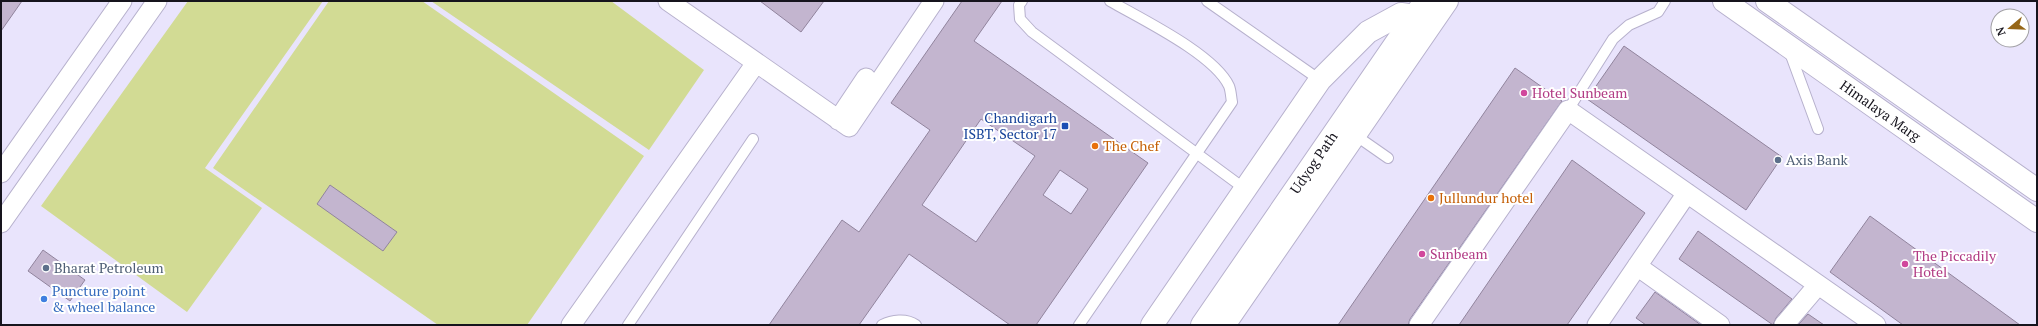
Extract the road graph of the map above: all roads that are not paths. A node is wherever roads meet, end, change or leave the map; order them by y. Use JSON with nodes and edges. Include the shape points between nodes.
{"nodes":[{"id":1,"x":122,"y":1,"type":"edge"},
{"id":2,"x":157,"y":1,"type":"edge"},
{"id":3,"x":668,"y":1,"type":"edge"},
{"id":4,"x":920,"y":1,"type":"edge"},
{"id":5,"x":934,"y":1,"type":"edge"},
{"id":6,"x":1022,"y":1,"type":"edge"},
{"id":7,"x":1110,"y":1,"type":"edge"},
{"id":8,"x":1207,"y":1,"type":"edge"},
{"id":9,"x":1665,"y":1,"type":"edge"},
{"id":10,"x":1724,"y":1,"type":"edge"},
{"id":11,"x":1767,"y":1,"type":"edge"},
{"id":12,"x":1436,"y":6,"type":"edge"},
{"id":13,"x":1786,"y":45,"type":"junction"},
{"id":14,"x":81,"y":59,"type":"junction"},
{"id":15,"x":756,"y":63,"type":"junction"},
{"id":16,"x":106,"y":74,"type":"junction"},
{"id":17,"x":1320,"y":80,"type":"junction"},
{"id":18,"x":1568,"y":110,"type":"junction"},
{"id":19,"x":838,"y":120,"type":"junction"},
{"id":20,"x":1818,"y":129,"type":"dead end"},
{"id":21,"x":1355,"y":134,"type":"junction"},
{"id":22,"x":753,"y":139,"type":"dead end"},
{"id":23,"x":1196,"y":153,"type":"junction"},
{"id":24,"x":1388,"y":158,"type":"dead end"},
{"id":25,"x":1,"y":173,"type":"edge"},
{"id":26,"x":1246,"y":189,"type":"junction"},
{"id":27,"x":2037,"y":190,"type":"edge"},
{"id":28,"x":1687,"y":193,"type":"junction"},
{"id":29,"x":2037,"y":221,"type":"edge"},
{"id":30,"x":1,"y":223,"type":"edge"},
{"id":31,"x":1637,"y":266,"type":"junction"},
{"id":32,"x":1818,"y":285,"type":"junction"},
{"id":33,"x":571,"y":325,"type":"edge"},
{"id":34,"x":628,"y":325,"type":"edge"},
{"id":35,"x":882,"y":325,"type":"edge"},
{"id":36,"x":916,"y":325,"type":"edge"},
{"id":37,"x":1079,"y":325,"type":"edge"},
{"id":38,"x":1152,"y":325,"type":"edge"},
{"id":39,"x":1202,"y":325,"type":"edge"},
{"id":40,"x":1224,"y":325,"type":"edge"},
{"id":41,"x":1419,"y":325,"type":"edge"},
{"id":42,"x":1597,"y":325,"type":"edge"},
{"id":43,"x":1720,"y":325,"type":"edge"},
{"id":44,"x":1784,"y":325,"type":"edge"},
{"id":45,"x":1876,"y":325,"type":"edge"}],
"edges":[{"from":1,"to":14,"type":"street"},
{"from":2,"to":16,"type":"street"},
{"from":3,"to":15,"type":"street"},
{"from":4,"to":19,"type":"street"},
{"from":5,"to":19,"type":"street","via":[[849,127]]},
{"from":6,"to":23,"type":"lane","via":[[1019,5],[1020,19],[1032,32]]},
{"from":7,"to":23,"type":"lane","via":[[1200,54],[1217,70],[1229,87],[1232,102]]},
{"from":8,"to":17,"type":"lane"},
{"from":9,"to":18,"type":"lane","via":[[1658,12],[1629,25],[1613,39]]},
{"from":10,"to":13,"type":"main road","name":"Himalaya Marg"},
{"from":11,"to":27,"type":"main road","name":"Himalaya Marg"},
{"from":12,"to":17,"type":"main road","via":[[1401,14],[1368,32]]},
{"from":12,"to":21,"type":"main road","name":"Udyog Path"},
{"from":12,"to":39,"type":"main road","name":"Udyog Path"},
{"from":13,"to":20,"type":"lane"},
{"from":13,"to":29,"type":"main road","name":"Himalaya Marg"},
{"from":14,"to":16,"type":"street"},
{"from":14,"to":25,"type":"street"},
{"from":15,"to":19,"type":"street"},
{"from":15,"to":33,"type":"street"},
{"from":16,"to":30,"type":"street"},
{"from":17,"to":26,"type":"main road"},
{"from":18,"to":28,"type":"street"},
{"from":18,"to":41,"type":"street"},
{"from":21,"to":24,"type":"lane"},
{"from":21,"to":40,"type":"main road","name":"Udyog Path"},
{"from":22,"to":34,"type":"lane"},
{"from":23,"to":26,"type":"lane"},
{"from":23,"to":37,"type":"lane"},
{"from":26,"to":38,"type":"main road"},
{"from":28,"to":31,"type":"street"},
{"from":28,"to":32,"type":"street"},
{"from":31,"to":42,"type":"street"},
{"from":31,"to":43,"type":"street"},
{"from":32,"to":44,"type":"street"},
{"from":32,"to":45,"type":"street"},
{"from":35,"to":36,"type":"lane","via":[[890,320],[912,322]]}]}
